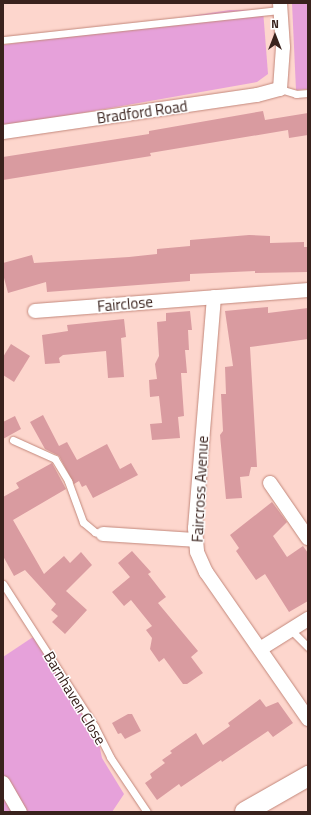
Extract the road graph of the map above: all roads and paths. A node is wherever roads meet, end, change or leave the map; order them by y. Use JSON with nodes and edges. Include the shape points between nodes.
{"nodes":[{"id":1,"x":280,"y":6,"type":"edge"},
{"id":2,"x":3,"y":40,"type":"edge"},
{"id":3,"x":280,"y":89,"type":"junction"},
{"id":4,"x":308,"y":93,"type":"edge"},
{"id":5,"x":3,"y":132,"type":"edge"},
{"id":6,"x":308,"y":290,"type":"edge"},
{"id":7,"x":214,"y":297,"type":"junction"},
{"id":8,"x":35,"y":311,"type":"dead end"},
{"id":9,"x":13,"y":440,"type":"dead end"},
{"id":10,"x":270,"y":483,"type":"dead end"},
{"id":11,"x":102,"y":534,"type":"joint"},
{"id":12,"x":308,"y":538,"type":"edge"},
{"id":13,"x":195,"y":540,"type":"junction"},
{"id":14,"x":3,"y":584,"type":"edge"},
{"id":15,"x":308,"y":619,"type":"edge"},
{"id":16,"x":291,"y":630,"type":"junction"},
{"id":17,"x":308,"y":647,"type":"edge"},
{"id":18,"x":260,"y":650,"type":"junction"},
{"id":19,"x":308,"y":719,"type":"edge"},
{"id":20,"x":308,"y":776,"type":"edge"},
{"id":21,"x":3,"y":783,"type":"edge"},
{"id":22,"x":20,"y":812,"type":"edge"},
{"id":23,"x":147,"y":812,"type":"edge"},
{"id":24,"x":245,"y":812,"type":"edge"}],
"edges":[{"from":1,"to":2,"type":"lane"},
{"from":1,"to":3,"type":"street","via":[[283,48]]},
{"from":3,"to":4,"type":"lane","via":[[296,94]]},
{"from":3,"to":5,"type":"street","name":"Bradford Road","via":[[257,95]]},
{"from":6,"to":7,"type":"street","name":"Fairclose"},
{"from":7,"to":8,"type":"street","name":"Fairclose"},
{"from":7,"to":13,"type":"street","name":"Faircross Avenue"},
{"from":9,"to":11,"type":"lane","via":[[55,459],[68,481],[83,522],[94,532]]},
{"from":10,"to":12,"type":"street"},
{"from":11,"to":13,"type":"street"},
{"from":13,"to":18,"type":"street","name":"Faircross Avenue","via":[[206,572]]},
{"from":14,"to":23,"type":"lane","name":"Barnhaven Close","via":[[96,727],[110,757]]},
{"from":15,"to":16,"type":"street"},
{"from":16,"to":17,"type":"lane"},
{"from":16,"to":18,"type":"street"},
{"from":18,"to":19,"type":"street","name":"Faircross Avenue"},
{"from":20,"to":24,"type":"main road"},
{"from":21,"to":22,"type":"street"}]}
